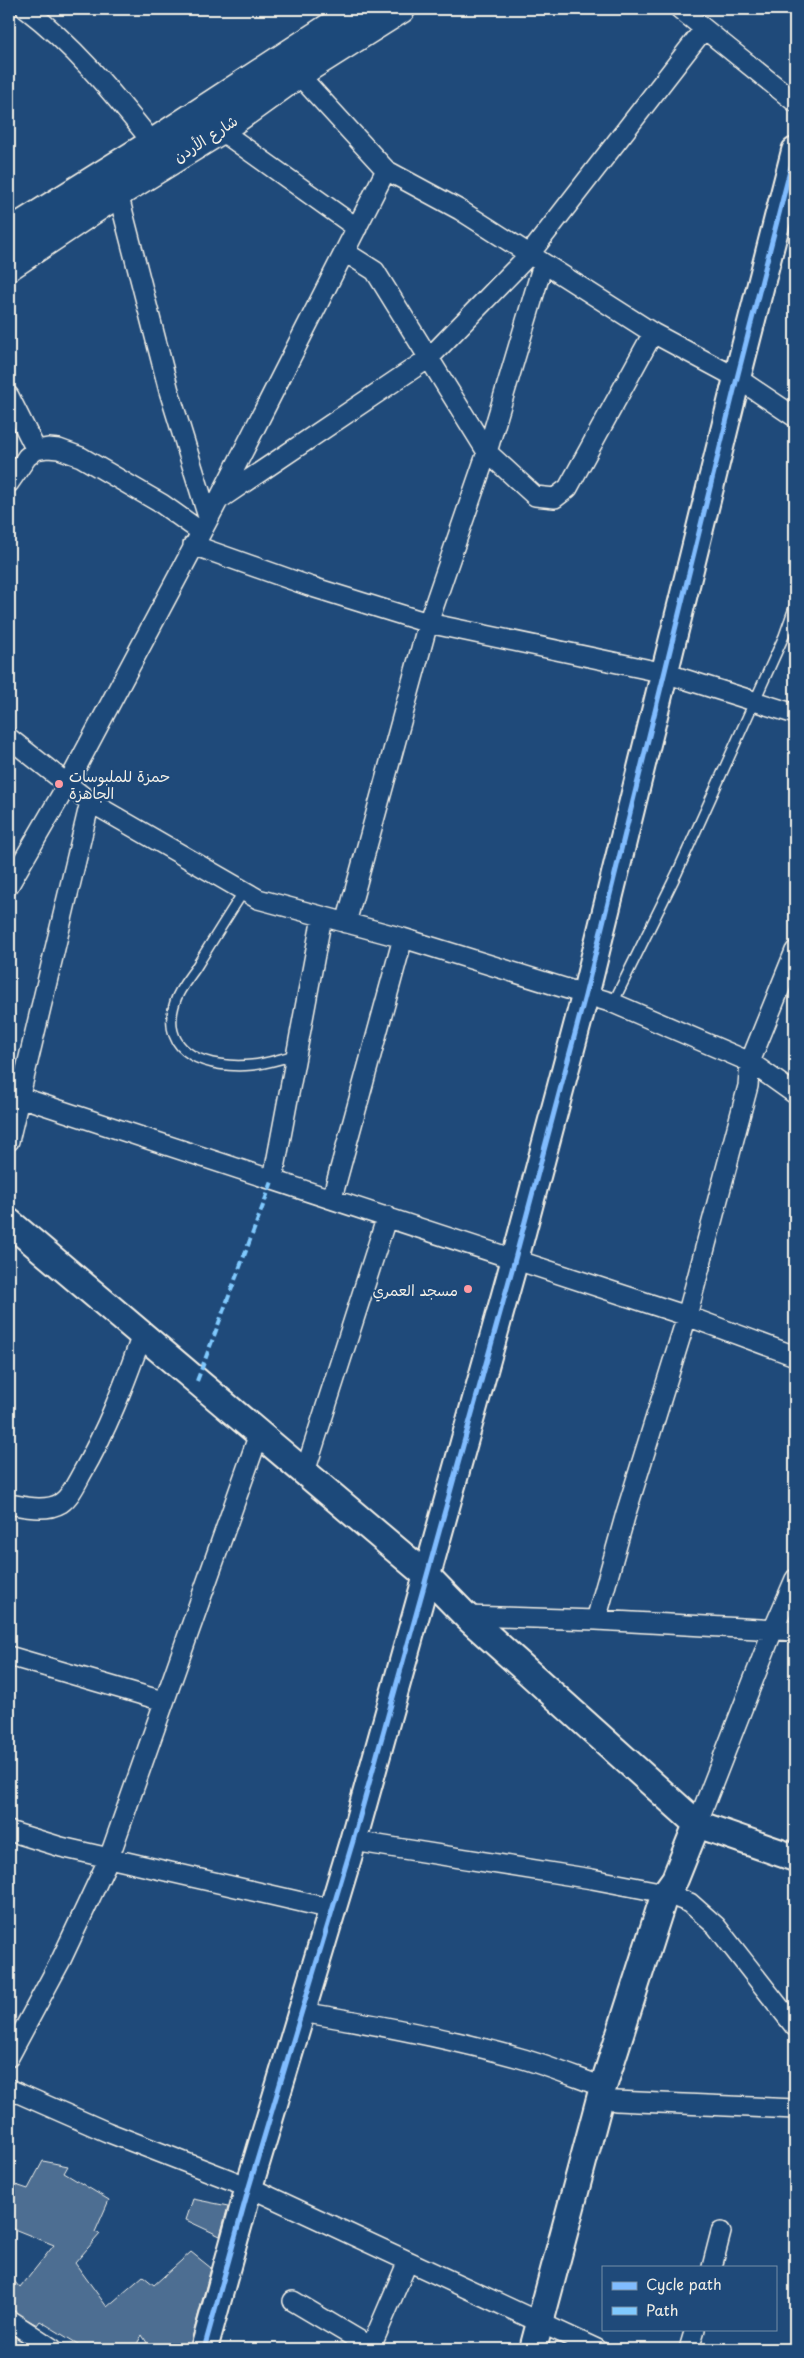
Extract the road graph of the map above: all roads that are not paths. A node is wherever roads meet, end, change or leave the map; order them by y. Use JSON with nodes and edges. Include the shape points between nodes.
{"nodes":[{"id":1,"x":26,"y":9,"type":"edge"},
{"id":2,"x":42,"y":9,"type":"edge"},
{"id":3,"x":401,"y":9,"type":"edge"},
{"id":4,"x":680,"y":9,"type":"edge"},
{"id":5,"x":349,"y":12,"type":"edge"},
{"id":6,"x":50,"y":27,"type":"junction"},
{"id":7,"x":704,"y":28,"type":"junction"},
{"id":8,"x":298,"y":74,"type":"junction"},
{"id":9,"x":795,"y":102,"type":"edge"},
{"id":10,"x":220,"y":130,"type":"junction"},
{"id":11,"x":154,"y":143,"type":"junction"},
{"id":12,"x":795,"y":151,"type":"edge"},
{"id":13,"x":386,"y":170,"type":"junction"},
{"id":14,"x":118,"y":193,"type":"junction"},
{"id":15,"x":787,"y":213,"type":"edge"},
{"id":16,"x":357,"y":228,"type":"junction"},
{"id":17,"x":9,"y":233,"type":"edge"},
{"id":18,"x":345,"y":252,"type":"junction"},
{"id":19,"x":536,"y":260,"type":"junction"},
{"id":20,"x":9,"y":266,"type":"edge"},
{"id":21,"x":653,"y":333,"type":"junction"},
{"id":22,"x":429,"y":358,"type":"junction"},
{"id":23,"x":737,"y":378,"type":"junction"},
{"id":24,"x":9,"y":396,"type":"edge"},
{"id":25,"x":795,"y":417,"type":"edge"},
{"id":26,"x":36,"y":450,"type":"junction"},
{"id":27,"x":486,"y":452,"type":"junction"},
{"id":28,"x":9,"y":483,"type":"edge"},
{"id":29,"x":219,"y":500,"type":"junction"},
{"id":30,"x":200,"y":531,"type":"junction"},
{"id":31,"x":795,"y":605,"type":"edge"},
{"id":32,"x":428,"y":623,"type":"junction"},
{"id":33,"x":665,"y":673,"type":"junction"},
{"id":34,"x":754,"y":701,"type":"junction"},
{"id":35,"x":795,"y":714,"type":"edge"},
{"id":36,"x":9,"y":738,"type":"edge"},
{"id":37,"x":67,"y":785,"type":"junction"},
{"id":38,"x":90,"y":802,"type":"junction"},
{"id":39,"x":9,"y":885,"type":"edge"},
{"id":40,"x":244,"y":891,"type":"junction"},
{"id":41,"x":322,"y":917,"type":"junction"},
{"id":42,"x":346,"y":922,"type":"junction"},
{"id":43,"x":403,"y":938,"type":"junction"},
{"id":44,"x":795,"y":951,"type":"edge"},
{"id":45,"x":585,"y":996,"type":"junction"},
{"id":46,"x":613,"y":1003,"type":"junction"},
{"id":47,"x":297,"y":1055,"type":"junction"},
{"id":48,"x":750,"y":1062,"type":"junction"},
{"id":49,"x":795,"y":1094,"type":"edge"},
{"id":50,"x":20,"y":1097,"type":"junction"},
{"id":51,"x":9,"y":1142,"type":"edge"},
{"id":52,"x":273,"y":1179,"type":"junction"},
{"id":53,"x":332,"y":1198,"type":"junction"},
{"id":54,"x":387,"y":1216,"type":"junction"},
{"id":55,"x":9,"y":1222,"type":"edge"},
{"id":56,"x":515,"y":1259,"type":"junction"},
{"id":57,"x":688,"y":1316,"type":"junction"},
{"id":58,"x":142,"y":1335,"type":"junction"},
{"id":59,"x":795,"y":1356,"type":"edge"},
{"id":60,"x":259,"y":1434,"type":"junction"},
{"id":61,"x":305,"y":1472,"type":"junction"},
{"id":62,"x":9,"y":1504,"type":"edge"},
{"id":63,"x":426,"y":1575,"type":"junction"},
{"id":64,"x":795,"y":1579,"type":"edge"},
{"id":65,"x":466,"y":1616,"type":"junction"},
{"id":66,"x":596,"y":1620,"type":"junction"},
{"id":67,"x":773,"y":1630,"type":"junction"},
{"id":68,"x":795,"y":1631,"type":"edge"},
{"id":69,"x":9,"y":1656,"type":"edge"},
{"id":70,"x":163,"y":1701,"type":"junction"},
{"id":71,"x":697,"y":1824,"type":"junction"},
{"id":72,"x":9,"y":1831,"type":"edge"},
{"id":73,"x":353,"y":1841,"type":"junction"},
{"id":74,"x":108,"y":1858,"type":"junction"},
{"id":75,"x":795,"y":1858,"type":"edge"},
{"id":76,"x":672,"y":1890,"type":"junction"},
{"id":77,"x":332,"y":1909,"type":"junction"},
{"id":78,"x":301,"y":2012,"type":"junction"},
{"id":79,"x":795,"y":2027,"type":"edge"},
{"id":80,"x":15,"y":2031,"type":"edge"},
{"id":81,"x":9,"y":2058,"type":"edge"},
{"id":82,"x":9,"y":2090,"type":"edge"},
{"id":83,"x":609,"y":2094,"type":"junction"},
{"id":84,"x":795,"y":2109,"type":"edge"},
{"id":85,"x":249,"y":2187,"type":"junction"},
{"id":86,"x":721,"y":2232,"type":"dead end"},
{"id":87,"x":408,"y":2261,"type":"junction"},
{"id":88,"x":712,"y":2266,"type":"edge"},
{"id":89,"x":292,"y":2301,"type":"dead end"},
{"id":90,"x":9,"y":2320,"type":"edge"},
{"id":91,"x":695,"y":2330,"type":"edge"},
{"id":92,"x":548,"y":2334,"type":"edge"},
{"id":93,"x":372,"y":2348,"type":"edge"},
{"id":94,"x":53,"y":2349,"type":"edge"},
{"id":95,"x":204,"y":2349,"type":"edge"},
{"id":96,"x":532,"y":2349,"type":"edge"},
{"id":97,"x":597,"y":2349,"type":"edge"},
{"id":98,"x":689,"y":2349,"type":"edge"}],
"edges":[{"from":1,"to":6,"type":"street"},
{"from":2,"to":6,"type":"street"},
{"from":3,"to":8,"type":"highway","name":"شارع الأردن"},
{"from":4,"to":7,"type":"street"},
{"from":5,"to":11,"type":"highway","name":"شارع الأردن"},
{"from":6,"to":11,"type":"street","via":[[97,75]]},
{"from":7,"to":9,"type":"street"},
{"from":7,"to":19,"type":"street"},
{"from":8,"to":10,"type":"highway","name":"شارع الأردن"},
{"from":8,"to":13,"type":"street"},
{"from":10,"to":14,"type":"highway","name":"شارع الأردن"},
{"from":10,"to":16,"type":"street"},
{"from":11,"to":17,"type":"highway","name":"شارع الأردن"},
{"from":12,"to":15,"type":"street"},
{"from":13,"to":16,"type":"street"},
{"from":13,"to":19,"type":"street","via":[[460,210]]},
{"from":14,"to":20,"type":"highway","name":"شارع الأردن"},
{"from":14,"to":30,"type":"street","via":[[169,391]]},
{"from":15,"to":23,"type":"street"},
{"from":16,"to":18,"type":"street"},
{"from":18,"to":22,"type":"street","via":[[375,271]]},
{"from":18,"to":29,"type":"street"},
{"from":19,"to":21,"type":"street"},
{"from":19,"to":22,"type":"street"},
{"from":19,"to":27,"type":"street"},
{"from":21,"to":23,"type":"street"},
{"from":21,"to":27,"type":"street","via":[[568,488],[555,498],[535,496]]},
{"from":22,"to":27,"type":"street"},
{"from":22,"to":29,"type":"street"},
{"from":23,"to":25,"type":"street"},
{"from":23,"to":33,"type":"street"},
{"from":24,"to":26,"type":"street"},
{"from":26,"to":28,"type":"street","via":[[27,457]]},
{"from":26,"to":30,"type":"street","via":[[59,449],[81,457],[162,504]]},
{"from":27,"to":32,"type":"street"},
{"from":29,"to":30,"type":"street"},
{"from":30,"to":32,"type":"street","via":[[309,586]]},
{"from":30,"to":37,"type":"street"},
{"from":31,"to":34,"type":"lane"},
{"from":32,"to":33,"type":"street"},
{"from":32,"to":42,"type":"street"},
{"from":33,"to":34,"type":"street"},
{"from":33,"to":45,"type":"street"},
{"from":34,"to":35,"type":"street"},
{"from":34,"to":46,"type":"lane","via":[[677,873]]},
{"from":36,"to":37,"type":"street"},
{"from":37,"to":38,"type":"street"},
{"from":37,"to":39,"type":"street"},
{"from":38,"to":40,"type":"street"},
{"from":38,"to":50,"type":"street"},
{"from":40,"to":41,"type":"street","via":[[273,904]]},
{"from":40,"to":47,"type":"lane","via":[[175,1000],[172,1021],[176,1038],[183,1051],[197,1059],[225,1064],[251,1065]]},
{"from":41,"to":42,"type":"street"},
{"from":41,"to":47,"type":"street"},
{"from":42,"to":43,"type":"street"},
{"from":43,"to":45,"type":"street"},
{"from":43,"to":53,"type":"street"},
{"from":44,"to":48,"type":"street"},
{"from":45,"to":46,"type":"street"},
{"from":45,"to":56,"type":"street"},
{"from":46,"to":48,"type":"street"},
{"from":47,"to":52,"type":"street"},
{"from":48,"to":49,"type":"street"},
{"from":48,"to":57,"type":"street","via":[[748,1086]]},
{"from":50,"to":51,"type":"street"},
{"from":50,"to":52,"type":"street"},
{"from":52,"to":53,"type":"street"},
{"from":53,"to":54,"type":"street"},
{"from":54,"to":56,"type":"street"},
{"from":54,"to":61,"type":"street"},
{"from":55,"to":58,"type":"street"},
{"from":56,"to":57,"type":"street"},
{"from":56,"to":63,"type":"street"},
{"from":57,"to":59,"type":"street"},
{"from":57,"to":66,"type":"street"},
{"from":58,"to":60,"type":"street"},
{"from":58,"to":62,"type":"street","via":[[100,1442],[74,1488],[62,1502],[50,1507]]},
{"from":60,"to":61,"type":"street"},
{"from":60,"to":70,"type":"street"},
{"from":61,"to":63,"type":"street"},
{"from":63,"to":65,"type":"street"},
{"from":63,"to":73,"type":"street"},
{"from":64,"to":67,"type":"street"},
{"from":65,"to":66,"type":"street"},
{"from":65,"to":71,"type":"street"},
{"from":66,"to":67,"type":"street"},
{"from":67,"to":68,"type":"street"},
{"from":67,"to":71,"type":"street"},
{"from":69,"to":70,"type":"street"},
{"from":70,"to":74,"type":"street"},
{"from":71,"to":75,"type":"street"},
{"from":71,"to":76,"type":"street"},
{"from":72,"to":74,"type":"street"},
{"from":73,"to":76,"type":"street"},
{"from":73,"to":77,"type":"street"},
{"from":74,"to":77,"type":"street"},
{"from":74,"to":80,"type":"street","via":[[90,1902]]},
{"from":76,"to":79,"type":"street","via":[[698,1908],[716,1926]]},
{"from":76,"to":83,"type":"street"},
{"from":77,"to":78,"type":"street"},
{"from":78,"to":83,"type":"street","via":[[405,2030],[522,2058]]},
{"from":78,"to":85,"type":"street"},
{"from":80,"to":81,"type":"street"},
{"from":82,"to":85,"type":"street"},
{"from":83,"to":84,"type":"street"},
{"from":83,"to":92,"type":"street"},
{"from":85,"to":87,"type":"street"},
{"from":85,"to":95,"type":"street"},
{"from":86,"to":88,"type":"street"},
{"from":87,"to":92,"type":"street"},
{"from":87,"to":93,"type":"street"},
{"from":89,"to":93,"type":"street"},
{"from":90,"to":94,"type":"street"},
{"from":91,"to":98,"type":"street"},
{"from":92,"to":96,"type":"street"},
{"from":92,"to":97,"type":"street"}]}
